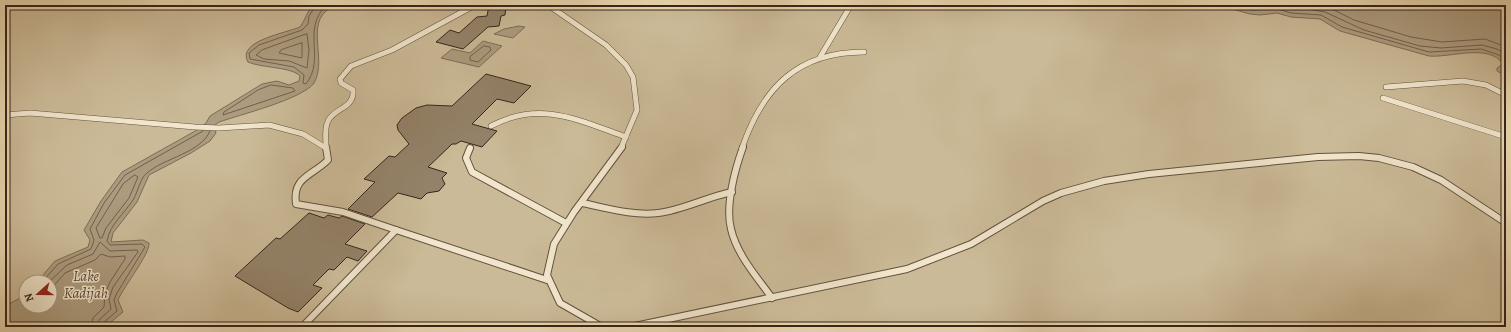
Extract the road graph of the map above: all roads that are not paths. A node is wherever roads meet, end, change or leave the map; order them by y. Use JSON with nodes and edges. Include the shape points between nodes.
{"nodes":[{"id":1,"x":475,"y":5,"type":"edge"},
{"id":2,"x":548,"y":5,"type":"edge"},
{"id":3,"x":851,"y":5,"type":"edge"},
{"id":4,"x":864,"y":52,"type":"dead end"},
{"id":5,"x":820,"y":57,"type":"junction"},
{"id":6,"x":1386,"y":87,"type":"dead end"},
{"id":7,"x":1506,"y":95,"type":"edge"},
{"id":8,"x":1383,"y":98,"type":"dead end"},
{"id":9,"x":5,"y":115,"type":"edge"},
{"id":10,"x":491,"y":126,"type":"dead end"},
{"id":11,"x":626,"y":137,"type":"junction"},
{"id":12,"x":1506,"y":137,"type":"edge"},
{"id":13,"x":326,"y":147,"type":"junction"},
{"id":14,"x":470,"y":148,"type":"dead end"},
{"id":15,"x":732,"y":192,"type":"junction"},
{"id":16,"x":582,"y":203,"type":"junction"},
{"id":17,"x":566,"y":223,"type":"junction"},
{"id":18,"x":1506,"y":223,"type":"edge"},
{"id":19,"x":396,"y":230,"type":"junction"},
{"id":20,"x":547,"y":280,"type":"junction"},
{"id":21,"x":772,"y":298,"type":"junction"},
{"id":22,"x":302,"y":327,"type":"edge"},
{"id":23,"x":602,"y":327,"type":"edge"},
{"id":24,"x":630,"y":327,"type":"edge"}],
"edges":[{"from":1,"to":13,"type":"lane","via":[[392,50],[351,66],[342,74],[341,83],[353,90],[354,94],[352,100],[330,118]]},
{"from":2,"to":11,"type":"lane","via":[[607,47],[633,76],[637,88],[638,108]]},
{"from":3,"to":5,"type":"lane"},
{"from":4,"to":5,"type":"lane"},
{"from":5,"to":15,"type":"lane","via":[[802,65],[778,84],[754,114]]},
{"from":6,"to":7,"type":"lane","via":[[1463,81],[1486,85]]},
{"from":8,"to":12,"type":"lane"},
{"from":9,"to":13,"type":"lane","via":[[30,113],[219,128],[269,125],[303,134]]},
{"from":10,"to":11,"type":"lane","via":[[502,120],[542,112],[560,115]]},
{"from":11,"to":16,"type":"lane"},
{"from":13,"to":19,"type":"lane","via":[[328,160],[299,182],[294,194],[296,204],[343,212]]},
{"from":14,"to":17,"type":"lane","via":[[466,158],[472,172]]},
{"from":15,"to":16,"type":"lane","via":[[648,214]]},
{"from":15,"to":21,"type":"lane","via":[[729,217],[735,241]]},
{"from":16,"to":17,"type":"lane"},
{"from":17,"to":20,"type":"lane","via":[[547,257]]},
{"from":18,"to":21,"type":"lane","via":[[1467,195],[1434,176],[1399,162],[1381,158],[1334,156],[1152,174],[1106,181],[1060,193],[993,233],[930,262],[875,277]]},
{"from":19,"to":20,"type":"lane"},
{"from":19,"to":22,"type":"lane"},
{"from":20,"to":23,"type":"lane","via":[[554,294],[569,309],[588,322]]},
{"from":21,"to":24,"type":"lane"}]}
